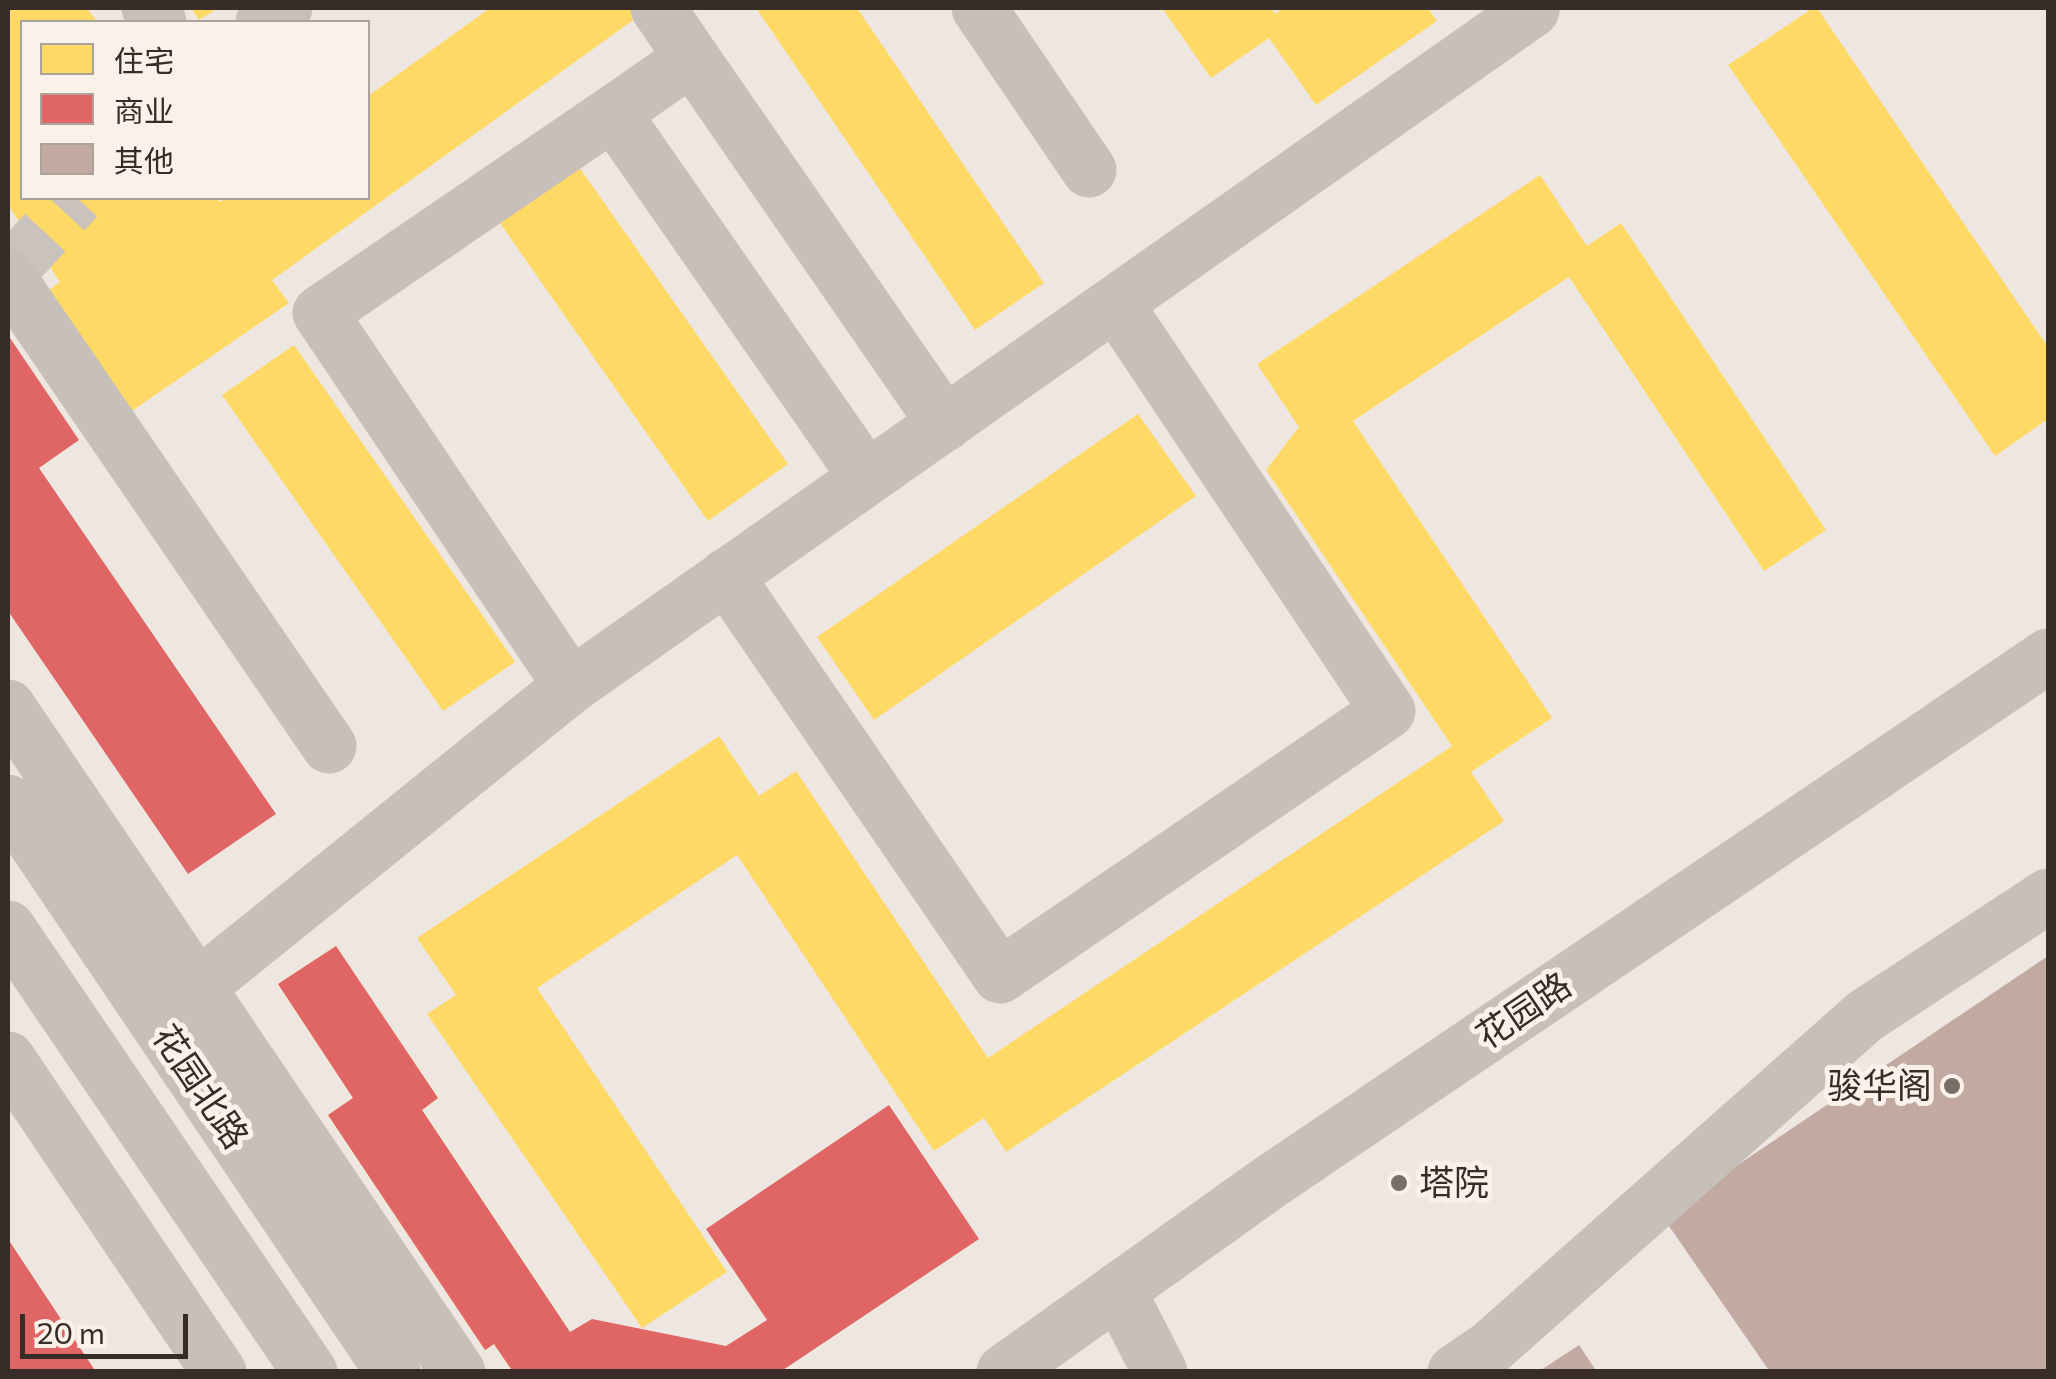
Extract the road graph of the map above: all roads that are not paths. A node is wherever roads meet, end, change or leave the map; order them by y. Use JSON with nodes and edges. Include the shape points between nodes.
{"nodes":[{"id":1,"x":658,"y":8,"type":"edge"},
{"id":2,"x":979,"y":8,"type":"edge"},
{"id":3,"x":1530,"y":8,"type":"edge"},
{"id":4,"x":692,"y":58,"type":"junction"},
{"id":5,"x":613,"y":114,"type":"junction"},
{"id":6,"x":1089,"y":170,"type":"dead end"},
{"id":7,"x":8,"y":277,"type":"edge"},
{"id":8,"x":1115,"y":303,"type":"junction"},
{"id":9,"x":944,"y":424,"type":"junction"},
{"id":10,"x":867,"y":478,"type":"junction"},
{"id":11,"x":726,"y":576,"type":"junction"},
{"id":12,"x":2048,"y":656,"type":"edge"},
{"id":13,"x":572,"y":686,"type":"junction"},
{"id":14,"x":8,"y":707,"type":"edge"},
{"id":15,"x":329,"y":746,"type":"dead end"},
{"id":16,"x":8,"y":802,"type":"edge"},
{"id":17,"x":2048,"y":896,"type":"edge"},
{"id":18,"x":8,"y":928,"type":"edge"},
{"id":19,"x":198,"y":987,"type":"junction"},
{"id":20,"x":144,"y":1003,"type":"junction"},
{"id":21,"x":8,"y":1059,"type":"edge"},
{"id":22,"x":1118,"y":1290,"type":"junction"},
{"id":23,"x":219,"y":1372,"type":"edge"},
{"id":24,"x":310,"y":1372,"type":"edge"},
{"id":25,"x":393,"y":1372,"type":"edge"},
{"id":26,"x":458,"y":1372,"type":"edge"},
{"id":27,"x":1004,"y":1372,"type":"edge"},
{"id":28,"x":1160,"y":1372,"type":"edge"},
{"id":29,"x":1455,"y":1372,"type":"edge"}],
"edges":[{"from":1,"to":4,"type":"street"},
{"from":2,"to":6,"type":"street"},
{"from":3,"to":8,"type":"street"},
{"from":4,"to":5,"type":"street"},
{"from":4,"to":9,"type":"street"},
{"from":5,"to":10,"type":"street"},
{"from":5,"to":13,"type":"street","via":[[320,314]]},
{"from":7,"to":15,"type":"street"},
{"from":8,"to":9,"type":"street"},
{"from":8,"to":11,"type":"street","via":[[1388,711],[1000,976]]},
{"from":9,"to":10,"type":"street"},
{"from":10,"to":11,"type":"street"},
{"from":11,"to":13,"type":"street"},
{"from":12,"to":22,"type":"street","name":"花园路"},
{"from":13,"to":19,"type":"street"},
{"from":14,"to":19,"type":"street"},
{"from":16,"to":20,"type":"street","name":"花园北路"},
{"from":17,"to":29,"type":"street","via":[[1865,1016]]},
{"from":18,"to":24,"type":"street","name":"花园北路"},
{"from":19,"to":20,"type":"street"},
{"from":19,"to":26,"type":"street"},
{"from":20,"to":25,"type":"street","name":"花园北路"},
{"from":21,"to":23,"type":"street"},
{"from":22,"to":27,"type":"street","name":"花园路"},
{"from":22,"to":28,"type":"street"}]}
